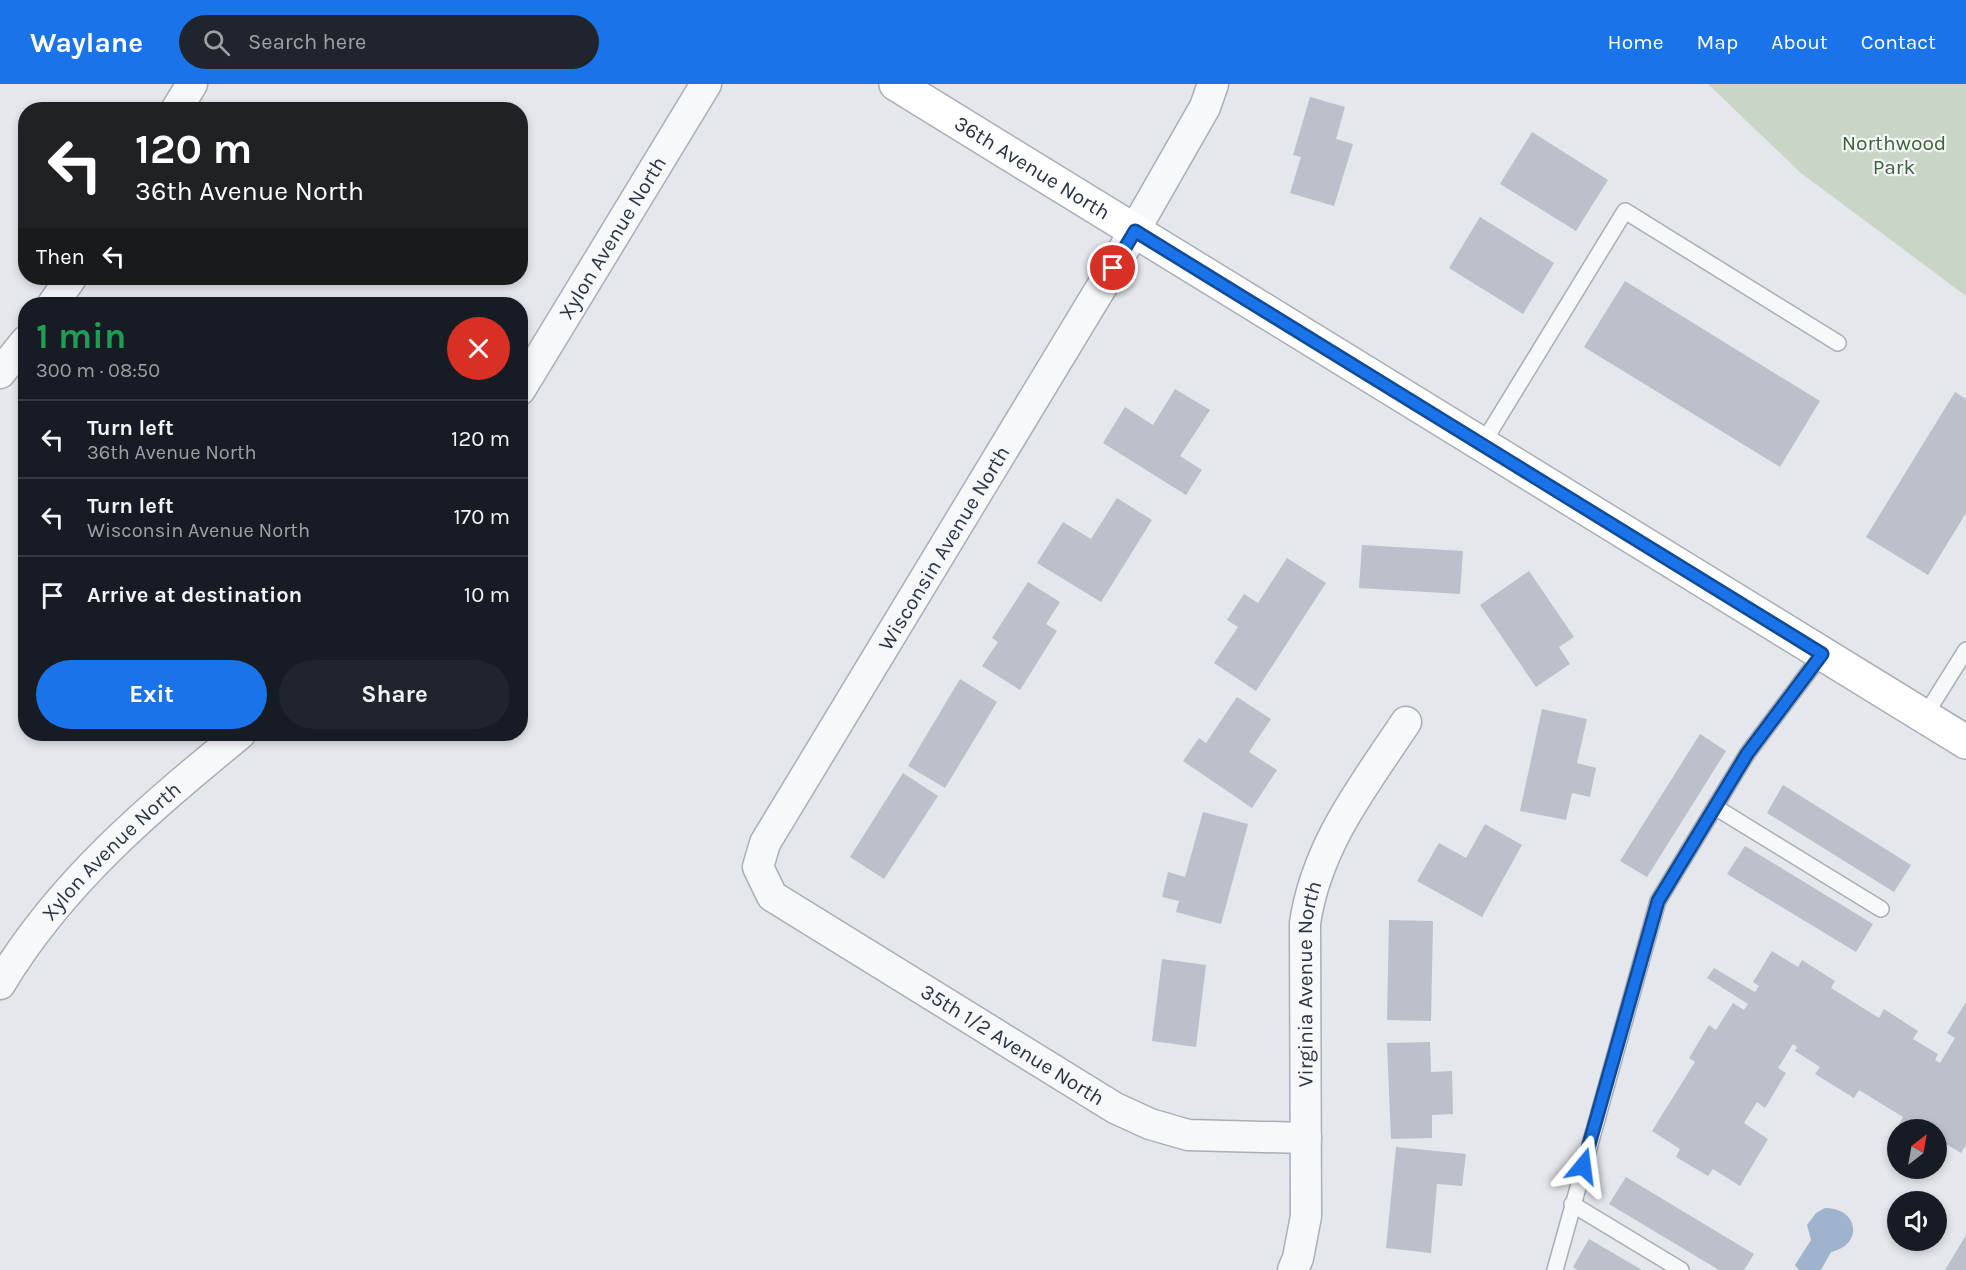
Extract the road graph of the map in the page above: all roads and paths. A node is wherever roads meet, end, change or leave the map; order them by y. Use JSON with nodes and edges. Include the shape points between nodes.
{"nodes":[{"id":1,"x":192,"y":84,"type":"edge"},
{"id":2,"x":706,"y":84,"type":"edge"},
{"id":3,"x":896,"y":84,"type":"edge"},
{"id":4,"x":1213,"y":84,"type":"edge"},
{"id":5,"x":181,"y":102,"type":"edge"},
{"id":6,"x":1135,"y":231,"type":"junction"},
{"id":7,"x":1838,"y":343,"type":"dead end"},
{"id":8,"x":18,"y":351,"type":"edge"},
{"id":9,"x":0,"y":373,"type":"edge"},
{"id":10,"x":528,"y":377,"type":"edge"},
{"id":11,"x":1483,"y":443,"type":"junction"},
{"id":12,"x":1966,"y":650,"type":"edge"},
{"id":13,"x":1822,"y":654,"type":"junction"},
{"id":14,"x":1924,"y":717,"type":"junction"},
{"id":15,"x":1407,"y":722,"type":"dead end"},
{"id":16,"x":232,"y":741,"type":"edge"},
{"id":17,"x":1966,"y":742,"type":"edge"},
{"id":18,"x":1715,"y":807,"type":"junction"},
{"id":19,"x":758,"y":867,"type":"joint"},
{"id":20,"x":1881,"y":909,"type":"dead end"},
{"id":21,"x":0,"y":984,"type":"edge"},
{"id":22,"x":1306,"y":1138,"type":"junction"},
{"id":23,"x":1572,"y":1204,"type":"junction"},
{"id":24,"x":1293,"y":1270,"type":"edge"},
{"id":25,"x":1555,"y":1270,"type":"edge"},
{"id":26,"x":1681,"y":1270,"type":"edge"}],
"edges":[{"from":1,"to":5,"type":"street"},
{"from":2,"to":10,"type":"street","name":"Xylon Avenue North"},
{"from":3,"to":6,"type":"street","name":"36th Avenue North"},
{"from":4,"to":6,"type":"street","name":"Wisconsin Avenue North","via":[[1205,107]]},
{"from":6,"to":11,"type":"street","name":"36th Avenue North"},
{"from":6,"to":19,"type":"street","name":"Wisconsin Avenue North","via":[[765,843]]},
{"from":7,"to":11,"type":"lane","via":[[1624,211]]},
{"from":8,"to":9,"type":"street"},
{"from":11,"to":13,"type":"street","name":"36th Avenue North"},
{"from":12,"to":14,"type":"lane"},
{"from":13,"to":14,"type":"street","name":"36th Avenue North"},
{"from":13,"to":18,"type":"lane","via":[[1747,754]]},
{"from":14,"to":17,"type":"street","name":"36th Avenue North"},
{"from":15,"to":22,"type":"street","name":"Virginia Avenue North","via":[[1353,801],[1323,855],[1310,891],[1305,923]]},
{"from":16,"to":21,"type":"street","name":"Xylon Avenue North","via":[[140,817],[92,864],[52,908]]},
{"from":18,"to":20,"type":"lane"},
{"from":18,"to":23,"type":"lane","via":[[1658,901]]},
{"from":19,"to":22,"type":"street","name":"35th 1/2 Avenue North","via":[[772,896],[1115,1108],[1188,1135]]},
{"from":22,"to":24,"type":"street","name":"Virginia Avenue North","via":[[1306,1216]]},
{"from":23,"to":25,"type":"lane"},
{"from":23,"to":26,"type":"lane"}]}
